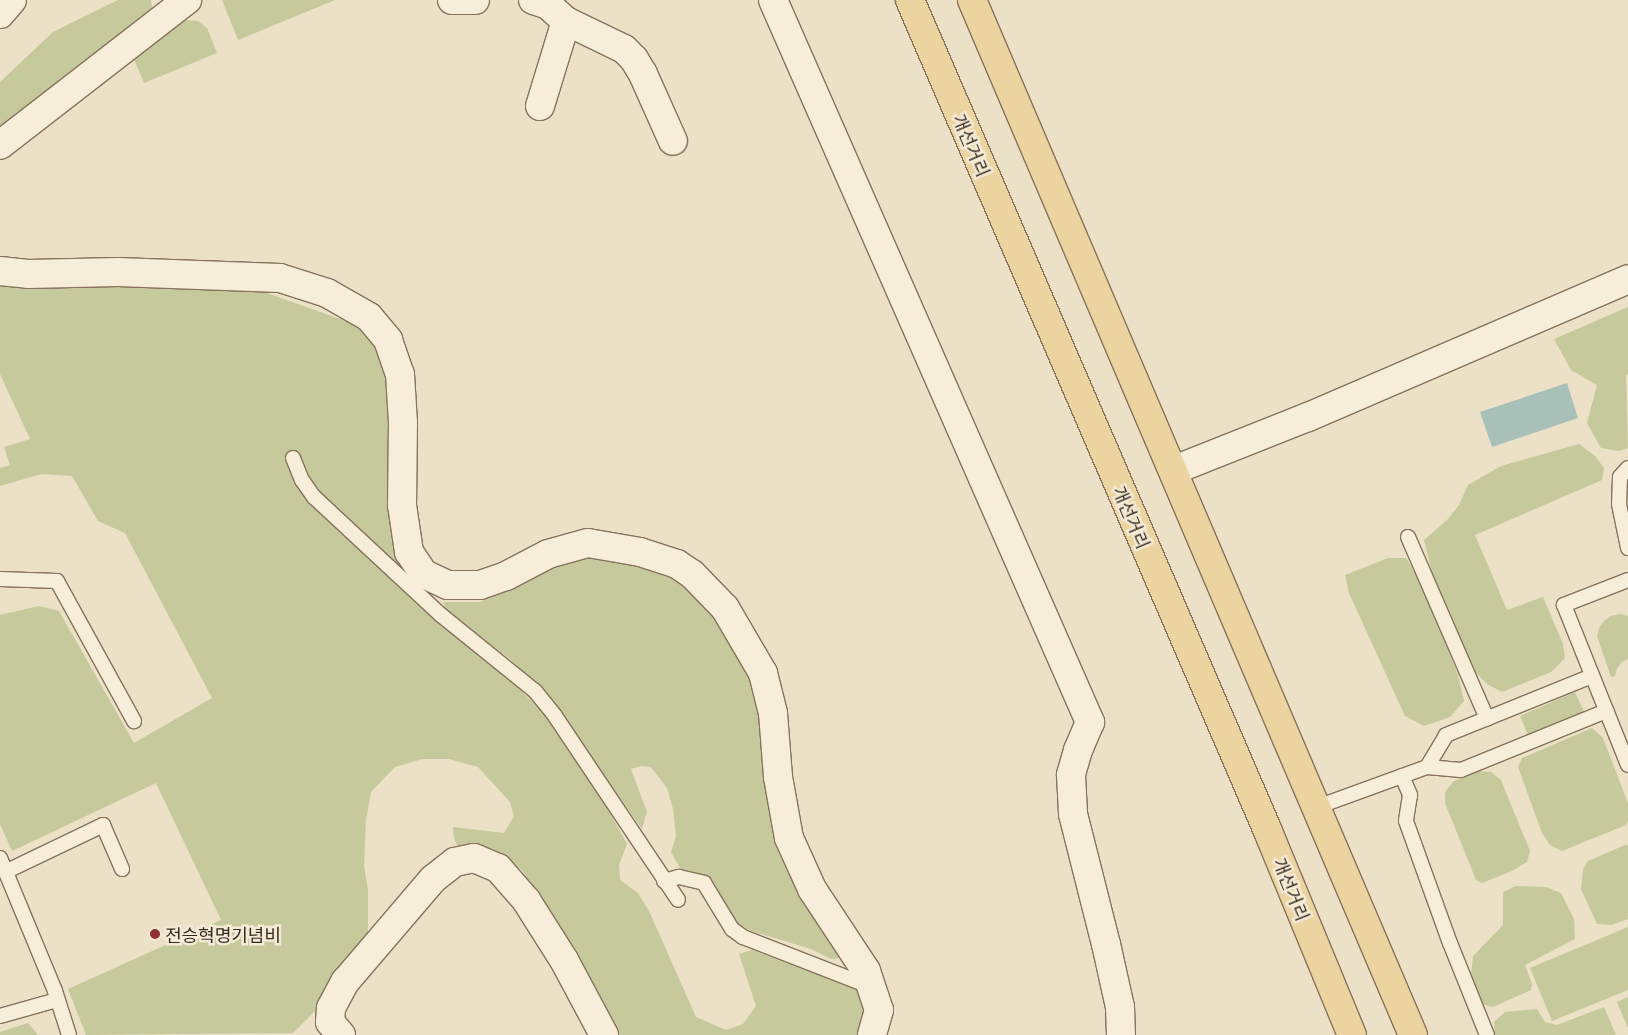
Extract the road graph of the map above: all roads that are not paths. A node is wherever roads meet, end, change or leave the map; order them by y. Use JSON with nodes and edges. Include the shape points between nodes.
{"nodes":[{"id":1,"x":12,"y":0,"type":"edge"},
{"id":2,"x":187,"y":0,"type":"edge"},
{"id":3,"x":452,"y":0,"type":"edge"},
{"id":4,"x":475,"y":0,"type":"edge"},
{"id":5,"x":533,"y":0,"type":"edge"},
{"id":6,"x":773,"y":0,"type":"edge"},
{"id":7,"x":910,"y":0,"type":"edge"},
{"id":8,"x":972,"y":0,"type":"edge"},
{"id":9,"x":0,"y":14,"type":"edge"},
{"id":10,"x":566,"y":21,"type":"junction"},
{"id":11,"x":540,"y":106,"type":"dead end"},
{"id":12,"x":673,"y":141,"type":"dead end"},
{"id":13,"x":0,"y":145,"type":"edge"},
{"id":14,"x":0,"y":271,"type":"edge"},
{"id":15,"x":1628,"y":279,"type":"edge"},
{"id":16,"x":293,"y":458,"type":"dead end"},
{"id":17,"x":1628,"y":468,"type":"edge"},
{"id":18,"x":1174,"y":470,"type":"junction"},
{"id":19,"x":1408,"y":537,"type":"dead end"},
{"id":20,"x":1628,"y":548,"type":"edge"},
{"id":21,"x":0,"y":579,"type":"edge"},
{"id":22,"x":1628,"y":580,"type":"edge"},
{"id":23,"x":430,"y":590,"type":"junction"},
{"id":24,"x":1592,"y":676,"type":"junction"},
{"id":25,"x":1606,"y":711,"type":"junction"},
{"id":26,"x":1487,"y":720,"type":"junction"},
{"id":27,"x":134,"y":721,"type":"dead end"},
{"id":28,"x":1628,"y":765,"type":"edge"},
{"id":29,"x":1427,"y":767,"type":"junction"},
{"id":30,"x":1402,"y":776,"type":"junction"},
{"id":31,"x":1317,"y":807,"type":"junction"},
{"id":32,"x":0,"y":858,"type":"edge"},
{"id":33,"x":122,"y":869,"type":"dead end"},
{"id":34,"x":6,"y":872,"type":"junction"},
{"id":35,"x":664,"y":881,"type":"junction"},
{"id":36,"x":678,"y":900,"type":"dead end"},
{"id":37,"x":871,"y":987,"type":"junction"},
{"id":38,"x":57,"y":1000,"type":"junction"},
{"id":39,"x":0,"y":1016,"type":"edge"},
{"id":40,"x":69,"y":1035,"type":"edge"},
{"id":41,"x":341,"y":1035,"type":"edge"},
{"id":42,"x":604,"y":1035,"type":"edge"},
{"id":43,"x":872,"y":1035,"type":"edge"},
{"id":44,"x":1121,"y":1035,"type":"edge"},
{"id":45,"x":1352,"y":1035,"type":"edge"},
{"id":46,"x":1413,"y":1035,"type":"edge"},
{"id":47,"x":1487,"y":1035,"type":"edge"}],
"edges":[{"from":1,"to":9,"type":"street"},
{"from":2,"to":13,"type":"street"},
{"from":3,"to":4,"type":"street"},
{"from":5,"to":10,"type":"street","via":[[548,5]]},
{"from":6,"to":44,"type":"street","via":[[1090,722],[1071,775],[1073,814],[1120,1007]]},
{"from":7,"to":45,"type":"main road","name":"개선거리","via":[[1267,829]]},
{"from":8,"to":18,"type":"main road"},
{"from":10,"to":11,"type":"street"},
{"from":10,"to":12,"type":"street","via":[[624,49],[634,59]]},
{"from":14,"to":23,"type":"street","via":[[280,278],[327,292],[369,318],[388,340],[400,374],[402,506],[409,552]]},
{"from":15,"to":18,"type":"street"},
{"from":16,"to":23,"type":"lane","via":[[302,480],[314,496]]},
{"from":17,"to":20,"type":"lane","via":[[1620,477],[1619,504]]},
{"from":18,"to":31,"type":"main road"},
{"from":19,"to":26,"type":"lane"},
{"from":21,"to":27,"type":"lane","via":[[57,581]]},
{"from":22,"to":24,"type":"lane","via":[[1564,606]]},
{"from":23,"to":35,"type":"lane","via":[[535,691],[555,716]]},
{"from":23,"to":37,"type":"street","via":[[480,585],[506,576],[548,554],[588,544],[640,552],[677,564],[692,574],[725,608],[763,673],[773,713],[778,777],[788,838],[812,890],[866,972]]},
{"from":24,"to":25,"type":"lane"},
{"from":24,"to":26,"type":"lane"},
{"from":25,"to":28,"type":"lane"},
{"from":25,"to":29,"type":"lane","via":[[1460,770]]},
{"from":26,"to":29,"type":"lane","via":[[1446,735]]},
{"from":29,"to":30,"type":"lane"},
{"from":30,"to":31,"type":"lane"},
{"from":30,"to":47,"type":"lane","via":[[1410,795],[1406,821]]},
{"from":31,"to":46,"type":"main road"},
{"from":32,"to":34,"type":"lane"},
{"from":33,"to":34,"type":"lane","via":[[103,825]]},
{"from":34,"to":38,"type":"lane"},
{"from":35,"to":36,"type":"lane"},
{"from":35,"to":37,"type":"lane","via":[[679,878],[704,883],[732,929],[743,937]]},
{"from":37,"to":43,"type":"street","via":[[879,1010]]},
{"from":38,"to":39,"type":"lane"},
{"from":38,"to":40,"type":"lane"},
{"from":41,"to":42,"type":"street","via":[[330,1022],[330,1015],[345,982],[434,879],[455,862],[474,858],[498,868],[526,900],[564,960]]}]}
